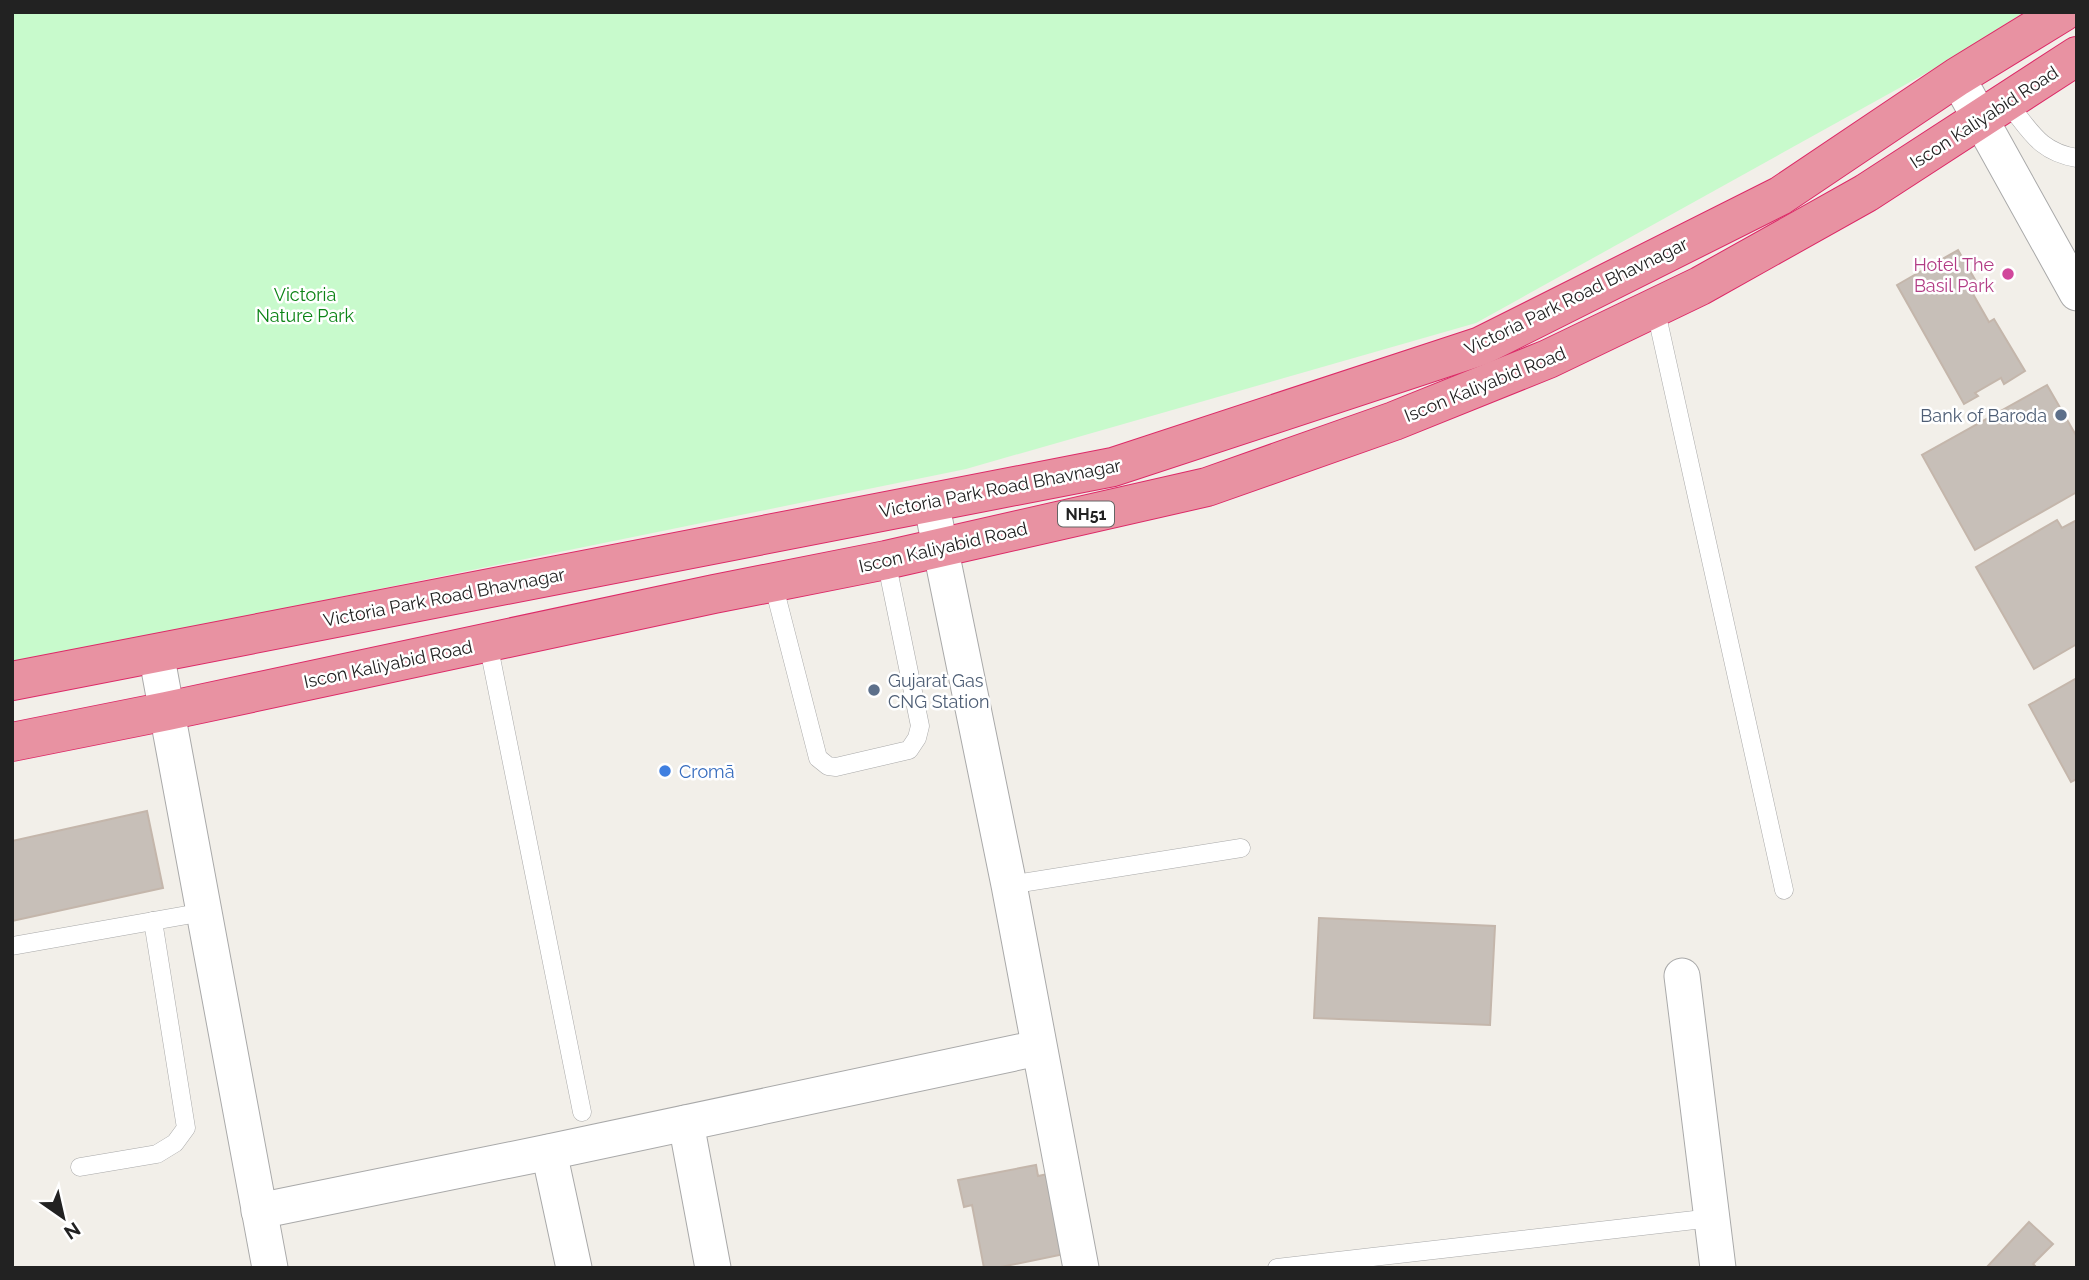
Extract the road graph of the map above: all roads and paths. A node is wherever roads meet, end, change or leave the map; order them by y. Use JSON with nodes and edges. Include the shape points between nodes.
{"nodes":[{"id":1,"x":2063,"y":12,"type":"edge"},
{"id":2,"x":2077,"y":56,"type":"edge"},
{"id":3,"x":1957,"y":77,"type":"junction"},
{"id":4,"x":1994,"y":111,"type":"junction"},
{"id":5,"x":2077,"y":158,"type":"edge"},
{"id":6,"x":2077,"y":293,"type":"edge"},
{"id":7,"x":1655,"y":307,"type":"junction"},
{"id":8,"x":931,"y":502,"type":"junction"},
{"id":9,"x":702,"y":547,"type":"junction"},
{"id":10,"x":940,"y":547,"type":"junction"},
{"id":11,"x":886,"y":561,"type":"junction"},
{"id":12,"x":773,"y":583,"type":"junction"},
{"id":13,"x":714,"y":593,"type":"junction"},
{"id":14,"x":488,"y":643,"type":"junction"},
{"id":15,"x":156,"y":653,"type":"junction"},
{"id":16,"x":12,"y":681,"type":"edge"},
{"id":17,"x":167,"y":711,"type":"junction"},
{"id":18,"x":12,"y":741,"type":"edge"},
{"id":19,"x":1241,"y":848,"type":"dead end"},
{"id":20,"x":1009,"y":885,"type":"junction"},
{"id":21,"x":1784,"y":890,"type":"dead end"},
{"id":22,"x":204,"y":912,"type":"junction"},
{"id":23,"x":153,"y":921,"type":"junction"},
{"id":24,"x":12,"y":946,"type":"edge"},
{"id":25,"x":1682,"y":975,"type":"dead end"},
{"id":26,"x":1038,"y":1048,"type":"junction"},
{"id":27,"x":582,"y":1112,"type":"dead end"},
{"id":28,"x":686,"y":1123,"type":"junction"},
{"id":29,"x":549,"y":1152,"type":"junction"},
{"id":30,"x":80,"y":1167,"type":"dead end"},
{"id":31,"x":260,"y":1211,"type":"junction"},
{"id":32,"x":1712,"y":1218,"type":"junction"},
{"id":33,"x":270,"y":1268,"type":"edge"},
{"id":34,"x":574,"y":1268,"type":"edge"},
{"id":35,"x":713,"y":1268,"type":"edge"},
{"id":36,"x":1081,"y":1268,"type":"edge"},
{"id":37,"x":1278,"y":1268,"type":"edge"},
{"id":38,"x":1718,"y":1268,"type":"edge"}],
"edges":[{"from":1,"to":3,"type":"highway","name":"Victoria Park Road Bhavnagar","number":"NH51"},
{"from":2,"to":4,"type":"highway","name":"Iscon Kaliyabid Road","number":"NH51"},
{"from":3,"to":4,"type":"street"},
{"from":3,"to":8,"type":"highway","name":"Victoria Park Road Bhavnagar","number":"NH51","via":[[1780,196],[1481,345],[1113,467]]},
{"from":4,"to":5,"type":"lane","via":[[2052,152]]},
{"from":4,"to":6,"type":"street"},
{"from":4,"to":7,"type":"highway","name":"Iscon Kaliyabid Road","number":"NH51","via":[[1866,193]]},
{"from":7,"to":10,"type":"highway","name":"Iscon Kaliyabid Road","number":"NH51","via":[[1548,359],[1394,421],[1207,487]]},
{"from":7,"to":21,"type":"lane"},
{"from":8,"to":9,"type":"highway","name":"Victoria Park Road Bhavnagar","number":"NH51"},
{"from":8,"to":10,"type":"street"},
{"from":9,"to":13,"type":"highway"},
{"from":9,"to":15,"type":"highway","name":"Victoria Park Road Bhavnagar","number":"NH51"},
{"from":10,"to":11,"type":"highway","name":"Iscon Kaliyabid Road","number":"NH51"},
{"from":10,"to":20,"type":"street"},
{"from":11,"to":12,"type":"highway","name":"Iscon Kaliyabid Road","number":"NH51"},
{"from":11,"to":12,"type":"lane","via":[[920,726],[909,750],[836,767],[818,758]]},
{"from":12,"to":13,"type":"highway","name":"Iscon Kaliyabid Road","number":"NH51"},
{"from":13,"to":14,"type":"highway","name":"Iscon Kaliyabid Road","number":"NH51"},
{"from":14,"to":17,"type":"highway","name":"Iscon Kaliyabid Road","number":"NH51"},
{"from":14,"to":27,"type":"lane"},
{"from":15,"to":16,"type":"highway","name":"Victoria Park Road Bhavnagar","number":"NH51"},
{"from":15,"to":17,"type":"street"},
{"from":17,"to":18,"type":"highway","name":"Iscon Kaliyabid Road","number":"NH51"},
{"from":17,"to":22,"type":"street"},
{"from":19,"to":20,"type":"lane"},
{"from":20,"to":26,"type":"street"},
{"from":22,"to":23,"type":"lane"},
{"from":22,"to":31,"type":"street"},
{"from":23,"to":24,"type":"lane"},
{"from":23,"to":30,"type":"lane","via":[[187,1128],[157,1154]]},
{"from":25,"to":32,"type":"street"},
{"from":26,"to":28,"type":"street"},
{"from":26,"to":36,"type":"street"},
{"from":28,"to":29,"type":"street"},
{"from":28,"to":35,"type":"street"},
{"from":29,"to":31,"type":"street"},
{"from":29,"to":34,"type":"street"},
{"from":31,"to":33,"type":"street"},
{"from":32,"to":37,"type":"lane"},
{"from":32,"to":38,"type":"street"}]}
